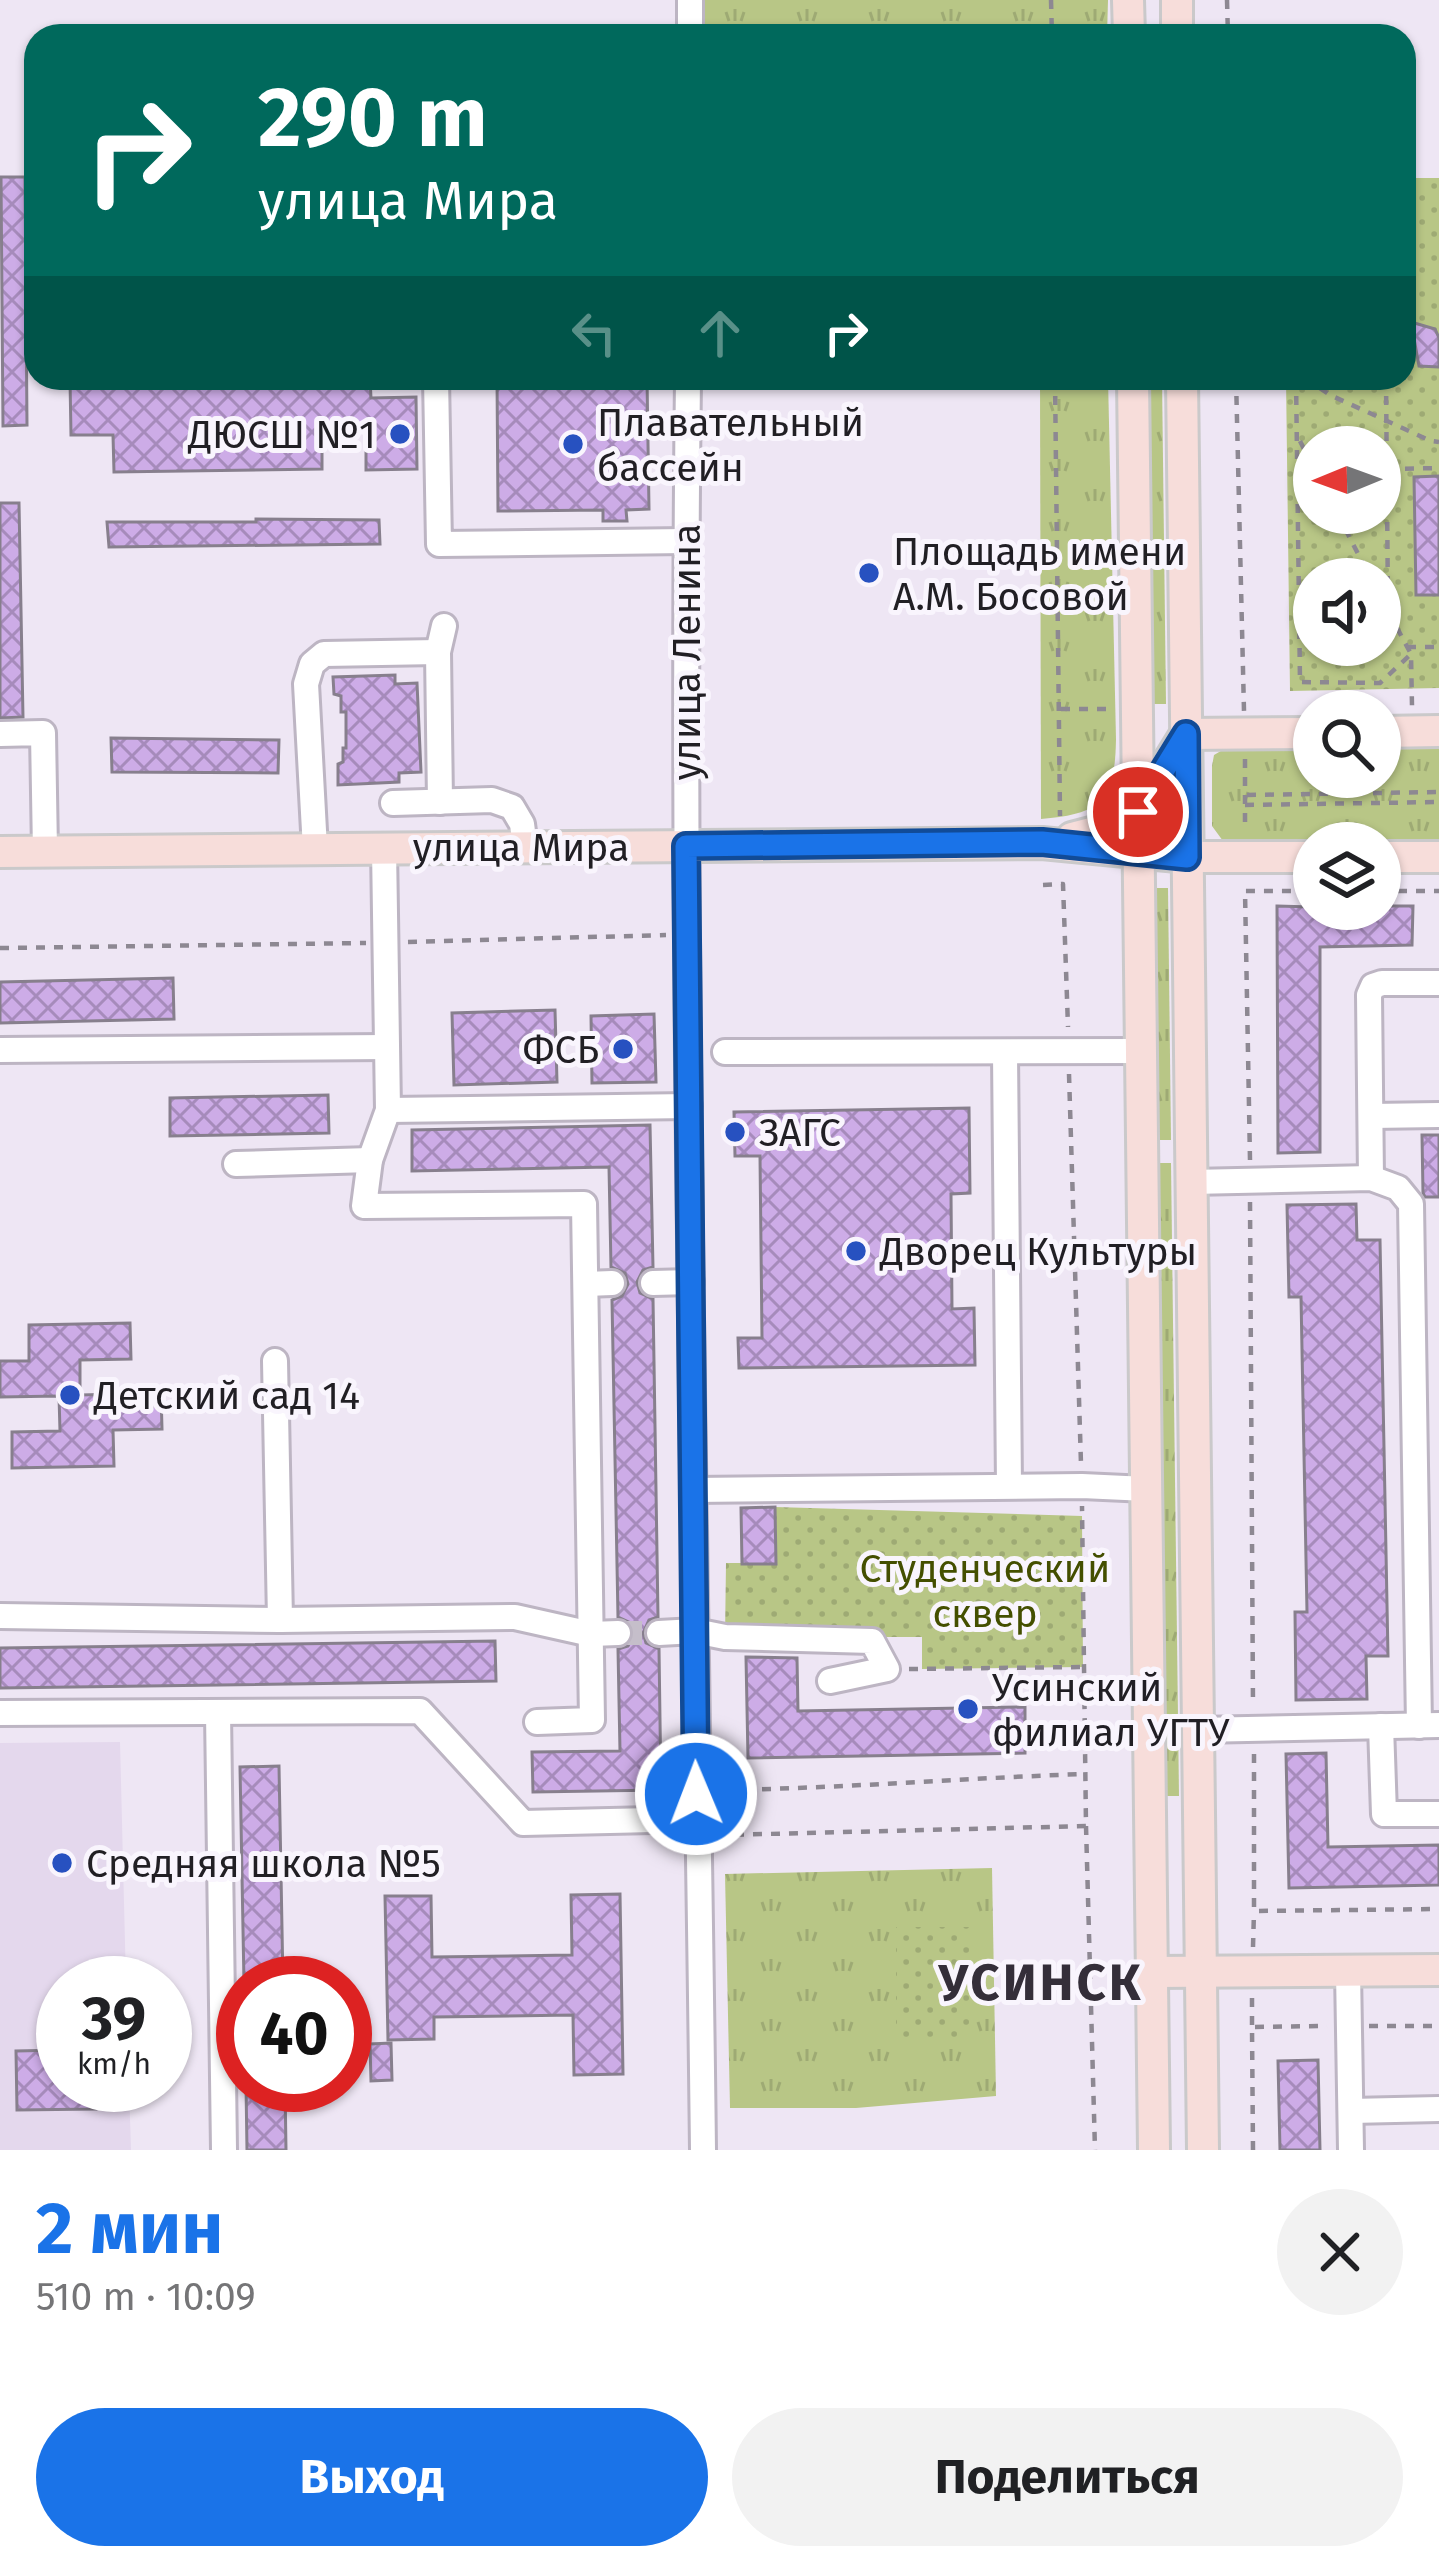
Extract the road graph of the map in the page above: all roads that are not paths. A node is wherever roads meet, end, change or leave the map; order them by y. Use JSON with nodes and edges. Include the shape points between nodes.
{"nodes":[{"id":1,"x":436,"y":390,"type":"edge"},
{"id":2,"x":688,"y":390,"type":"edge"},
{"id":3,"x":1133,"y":390,"type":"edge"},
{"id":4,"x":1181,"y":390,"type":"edge"},
{"id":5,"x":686,"y":542,"type":"junction"},
{"id":6,"x":444,"y":626,"type":"dead end"},
{"id":7,"x":438,"y":652,"type":"junction"},
{"id":8,"x":1439,"y":731,"type":"edge"},
{"id":9,"x":1401,"y":732,"type":"edge"},
{"id":10,"x":1293,"y":733,"type":"edge"},
{"id":11,"x":0,"y":734,"type":"edge"},
{"id":12,"x":1186,"y":734,"type":"junction"},
{"id":13,"x":393,"y":802,"type":"dead end"},
{"id":14,"x":440,"y":802,"type":"junction"},
{"id":15,"x":1138,"y":812,"type":"junction"},
{"id":16,"x":1051,"y":841,"type":"junction"},
{"id":17,"x":686,"y":846,"type":"junction"},
{"id":18,"x":525,"y":847,"type":"junction"},
{"id":19,"x":384,"y":848,"type":"junction"},
{"id":20,"x":315,"y":849,"type":"junction"},
{"id":21,"x":45,"y":851,"type":"junction"},
{"id":22,"x":0,"y":852,"type":"edge"},
{"id":23,"x":1139,"y":852,"type":"junction"},
{"id":24,"x":1187,"y":857,"type":"junction"},
{"id":25,"x":1293,"y":857,"type":"edge"},
{"id":26,"x":1401,"y":857,"type":"edge"},
{"id":27,"x":1439,"y":857,"type":"edge"},
{"id":28,"x":1439,"y":982,"type":"edge"},
{"id":29,"x":387,"y":1047,"type":"junction"},
{"id":30,"x":0,"y":1050,"type":"edge"},
{"id":31,"x":1141,"y":1051,"type":"junction"},
{"id":32,"x":725,"y":1052,"type":"dead end"},
{"id":33,"x":1005,"y":1053,"type":"junction"},
{"id":34,"x":689,"y":1106,"type":"junction"},
{"id":35,"x":388,"y":1110,"type":"junction"},
{"id":36,"x":1439,"y":1115,"type":"edge"},
{"id":37,"x":1371,"y":1116,"type":"junction"},
{"id":38,"x":1143,"y":1153,"type":"junction"},
{"id":39,"x":370,"y":1160,"type":"junction"},
{"id":40,"x":236,"y":1163,"type":"dead end"},
{"id":41,"x":1191,"y":1167,"type":"junction"},
{"id":42,"x":1371,"y":1178,"type":"junction"},
{"id":43,"x":653,"y":1282,"type":"dead end"},
{"id":44,"x":691,"y":1282,"type":"junction"},
{"id":45,"x":275,"y":1361,"type":"dead end"},
{"id":46,"x":1009,"y":1486,"type":"junction"},
{"id":47,"x":1147,"y":1489,"type":"junction"},
{"id":48,"x":693,"y":1490,"type":"junction"},
{"id":49,"x":0,"y":1616,"type":"edge"},
{"id":50,"x":280,"y":1620,"type":"junction"},
{"id":51,"x":694,"y":1631,"type":"junction"},
{"id":52,"x":658,"y":1633,"type":"tunnel mouth"},
{"id":53,"x":591,"y":1634,"type":"junction"},
{"id":54,"x":618,"y":1634,"type":"tunnel mouth"},
{"id":55,"x":830,"y":1682,"type":"dead end"},
{"id":56,"x":218,"y":1712,"type":"junction"},
{"id":57,"x":0,"y":1714,"type":"edge"},
{"id":58,"x":537,"y":1723,"type":"dead end"},
{"id":59,"x":1429,"y":1725,"type":"edge"},
{"id":60,"x":1382,"y":1726,"type":"junction"},
{"id":61,"x":1198,"y":1730,"type":"junction"},
{"id":62,"x":1439,"y":1814,"type":"edge"},
{"id":63,"x":696,"y":1820,"type":"junction"},
{"id":64,"x":1439,"y":1970,"type":"edge"},
{"id":65,"x":1348,"y":1971,"type":"junction"},
{"id":66,"x":1152,"y":1972,"type":"junction"},
{"id":67,"x":1201,"y":1972,"type":"junction"},
{"id":68,"x":1439,"y":2109,"type":"edge"},
{"id":69,"x":1351,"y":2111,"type":"junction"},
{"id":70,"x":224,"y":2150,"type":"edge"},
{"id":71,"x":703,"y":2150,"type":"edge"},
{"id":72,"x":1154,"y":2150,"type":"edge"},
{"id":73,"x":1203,"y":2150,"type":"edge"},
{"id":74,"x":1351,"y":2150,"type":"edge"}],
"edges":[{"from":1,"to":5,"type":"street","via":[[439,544]]},
{"from":2,"to":5,"type":"street","name":"улица Ленина"},
{"from":3,"to":15,"type":"main road"},
{"from":4,"to":12,"type":"main road"},
{"from":5,"to":17,"type":"street","name":"улица Ленина"},
{"from":6,"to":7,"type":"street"},
{"from":7,"to":14,"type":"street"},
{"from":7,"to":20,"type":"street","via":[[324,654],[311,664],[305,684]]},
{"from":8,"to":9,"type":"main road"},
{"from":10,"to":12,"type":"main road"},
{"from":11,"to":21,"type":"street","via":[[43,733]]},
{"from":12,"to":15,"type":"main road"},
{"from":12,"to":24,"type":"main road"},
{"from":13,"to":14,"type":"street"},
{"from":14,"to":18,"type":"street","via":[[512,807]]},
{"from":15,"to":16,"type":"main road","name":"улица Мира"},
{"from":15,"to":23,"type":"main road"},
{"from":16,"to":17,"type":"main road","name":"улица Мира"},
{"from":16,"to":23,"type":"main road","name":"улица Мира"},
{"from":17,"to":18,"type":"main road","name":"улица Мира"},
{"from":17,"to":34,"type":"street","name":"улица Ленина"},
{"from":18,"to":19,"type":"main road","name":"улица Мира"},
{"from":19,"to":20,"type":"main road","name":"улица Мира"},
{"from":19,"to":29,"type":"street"},
{"from":20,"to":21,"type":"main road","name":"улица Мира"},
{"from":21,"to":22,"type":"main road","name":"улица Мира"},
{"from":23,"to":24,"type":"main road","name":"улица Мира"},
{"from":23,"to":31,"type":"main road"},
{"from":24,"to":25,"type":"main road","name":"улица Мира"},
{"from":24,"to":41,"type":"main road"},
{"from":26,"to":27,"type":"main road"},
{"from":28,"to":37,"type":"street","via":[[1373,986]]},
{"from":29,"to":30,"type":"street"},
{"from":29,"to":35,"type":"street"},
{"from":31,"to":33,"type":"street"},
{"from":31,"to":38,"type":"main road"},
{"from":32,"to":33,"type":"street"},
{"from":33,"to":46,"type":"street"},
{"from":34,"to":35,"type":"street"},
{"from":34,"to":44,"type":"street","name":"улица Ленина"},
{"from":35,"to":39,"type":"street"},
{"from":36,"to":37,"type":"street"},
{"from":37,"to":42,"type":"street"},
{"from":38,"to":41,"type":"main road"},
{"from":38,"to":47,"type":"main road"},
{"from":39,"to":40,"type":"street"},
{"from":39,"to":53,"type":"street","via":[[364,1207],[584,1204],[599,1284]]},
{"from":41,"to":42,"type":"street","via":[[1250,1182]]},
{"from":41,"to":61,"type":"main road"},
{"from":42,"to":59,"type":"street","via":[[1398,1188],[1411,1204]]},
{"from":43,"to":44,"type":"street"},
{"from":44,"to":48,"type":"street","name":"улица Ленина"},
{"from":45,"to":50,"type":"street"},
{"from":46,"to":47,"type":"street"},
{"from":46,"to":48,"type":"street"},
{"from":47,"to":66,"type":"main road"},
{"from":48,"to":51,"type":"street","name":"улица Ленина"},
{"from":49,"to":50,"type":"street"},
{"from":50,"to":53,"type":"street","via":[[515,1617]]},
{"from":51,"to":52,"type":"street"},
{"from":51,"to":55,"type":"street","via":[[872,1641],[887,1669]]},
{"from":51,"to":63,"type":"street","name":"улица Ленина"},
{"from":53,"to":54,"type":"street"},
{"from":53,"to":58,"type":"street","via":[[592,1720]]},
{"from":56,"to":57,"type":"street"},
{"from":56,"to":63,"type":"street","via":[[420,1711],[523,1823]]},
{"from":56,"to":70,"type":"street"},
{"from":59,"to":60,"type":"street"},
{"from":60,"to":61,"type":"street"},
{"from":60,"to":62,"type":"street","via":[[1384,1814]]},
{"from":61,"to":67,"type":"main road"},
{"from":63,"to":71,"type":"street","name":"улица Ленина"},
{"from":64,"to":65,"type":"main road"},
{"from":65,"to":67,"type":"main road"},
{"from":65,"to":69,"type":"street"},
{"from":66,"to":67,"type":"main road"},
{"from":66,"to":72,"type":"main road"},
{"from":67,"to":73,"type":"main road"},
{"from":68,"to":69,"type":"street"},
{"from":69,"to":74,"type":"street"}]}
